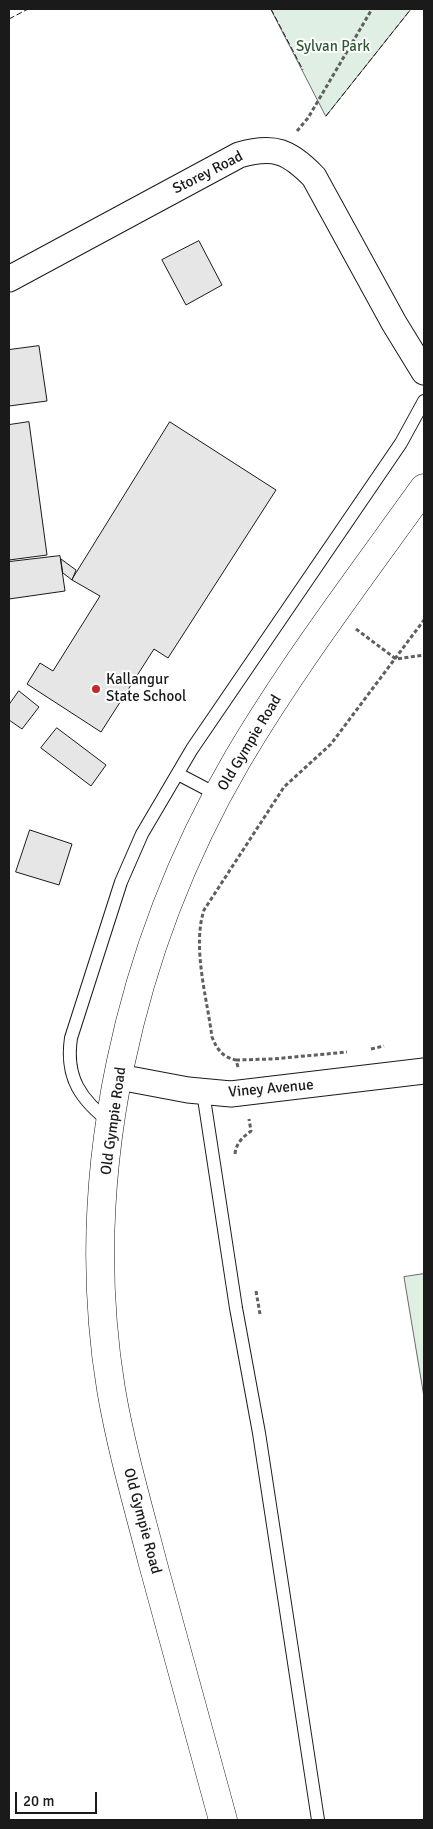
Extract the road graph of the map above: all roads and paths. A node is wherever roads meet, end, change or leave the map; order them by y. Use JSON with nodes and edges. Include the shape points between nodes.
{"nodes":[{"id":1,"x":372,"y":9,"type":"edge"},
{"id":2,"x":280,"y":151,"type":"junction"},
{"id":3,"x":9,"y":279,"type":"edge"},
{"id":4,"x":424,"y":372,"type":"edge"},
{"id":5,"x":424,"y":401,"type":"edge"},
{"id":6,"x":424,"y":488,"type":"edge"},
{"id":7,"x":334,"y":612,"type":"junction"},
{"id":8,"x":424,"y":620,"type":"edge"},
{"id":9,"x":424,"y":655,"type":"edge"},
{"id":10,"x":396,"y":659,"type":"junction"},
{"id":11,"x":178,"y":774,"type":"junction"},
{"id":12,"x":218,"y":795,"type":"junction"},
{"id":13,"x":384,"y":1046,"type":"dead end"},
{"id":14,"x":365,"y":1051,"type":"dead end"},
{"id":15,"x":352,"y":1052,"type":"dead end"},
{"id":16,"x":236,"y":1060,"type":"junction"},
{"id":17,"x":424,"y":1071,"type":"edge"},
{"id":18,"x":119,"y":1077,"type":"junction"},
{"id":19,"x":203,"y":1092,"type":"junction"},
{"id":20,"x":244,"y":1093,"type":"junction"},
{"id":21,"x":111,"y":1123,"type":"junction"},
{"id":22,"x":235,"y":1163,"type":"dead end"},
{"id":23,"x":255,"y":1283,"type":"dead end"},
{"id":24,"x":262,"y":1322,"type":"dead end"},
{"id":25,"x":223,"y":1820,"type":"edge"},
{"id":26,"x":318,"y":1820,"type":"edge"}],
"edges":[{"from":1,"to":2,"type":"path","via":[[308,118]]},
{"from":2,"to":3,"type":"street","name":"Storey Road","via":[[259,149],[239,155]]},
{"from":2,"to":4,"type":"street","name":"Storey Road","via":[[300,162],[314,177]]},
{"from":5,"to":11,"type":"lane","via":[[401,443]]},
{"from":6,"to":7,"type":"main road","name":"Old Gympie Road"},
{"from":7,"to":10,"type":"path"},
{"from":7,"to":12,"type":"main road","name":"Old Gympie Road","via":[[268,711]]},
{"from":8,"to":10,"type":"path"},
{"from":9,"to":10,"type":"path"},
{"from":10,"to":16,"type":"path","via":[[331,744],[284,787],[204,910],[200,923],[200,953],[212,1036],[222,1054]]},
{"from":11,"to":12,"type":"lane"},
{"from":11,"to":21,"type":"lane","via":[[131,857],[71,1038],[69,1052],[75,1081],[91,1108]]},
{"from":12,"to":18,"type":"main road","name":"Old Gympie Road","via":[[170,898],[137,1002]]},
{"from":13,"to":14,"type":"path"},
{"from":15,"to":16,"type":"path"},
{"from":16,"to":20,"type":"path"},
{"from":17,"to":20,"type":"street","name":"Viney Avenue"},
{"from":18,"to":19,"type":"street","name":"Viney Avenue"},
{"from":18,"to":21,"type":"main road","name":"Old Gympie Road"},
{"from":19,"to":20,"type":"street","name":"Viney Avenue"},
{"from":19,"to":26,"type":"lane"},
{"from":20,"to":22,"type":"path","via":[[251,1131],[235,1148]]},
{"from":21,"to":25,"type":"main road","name":"Old Gympie Road","via":[[102,1224],[102,1266],[111,1389],[134,1490]]},
{"from":23,"to":24,"type":"path"}]}
